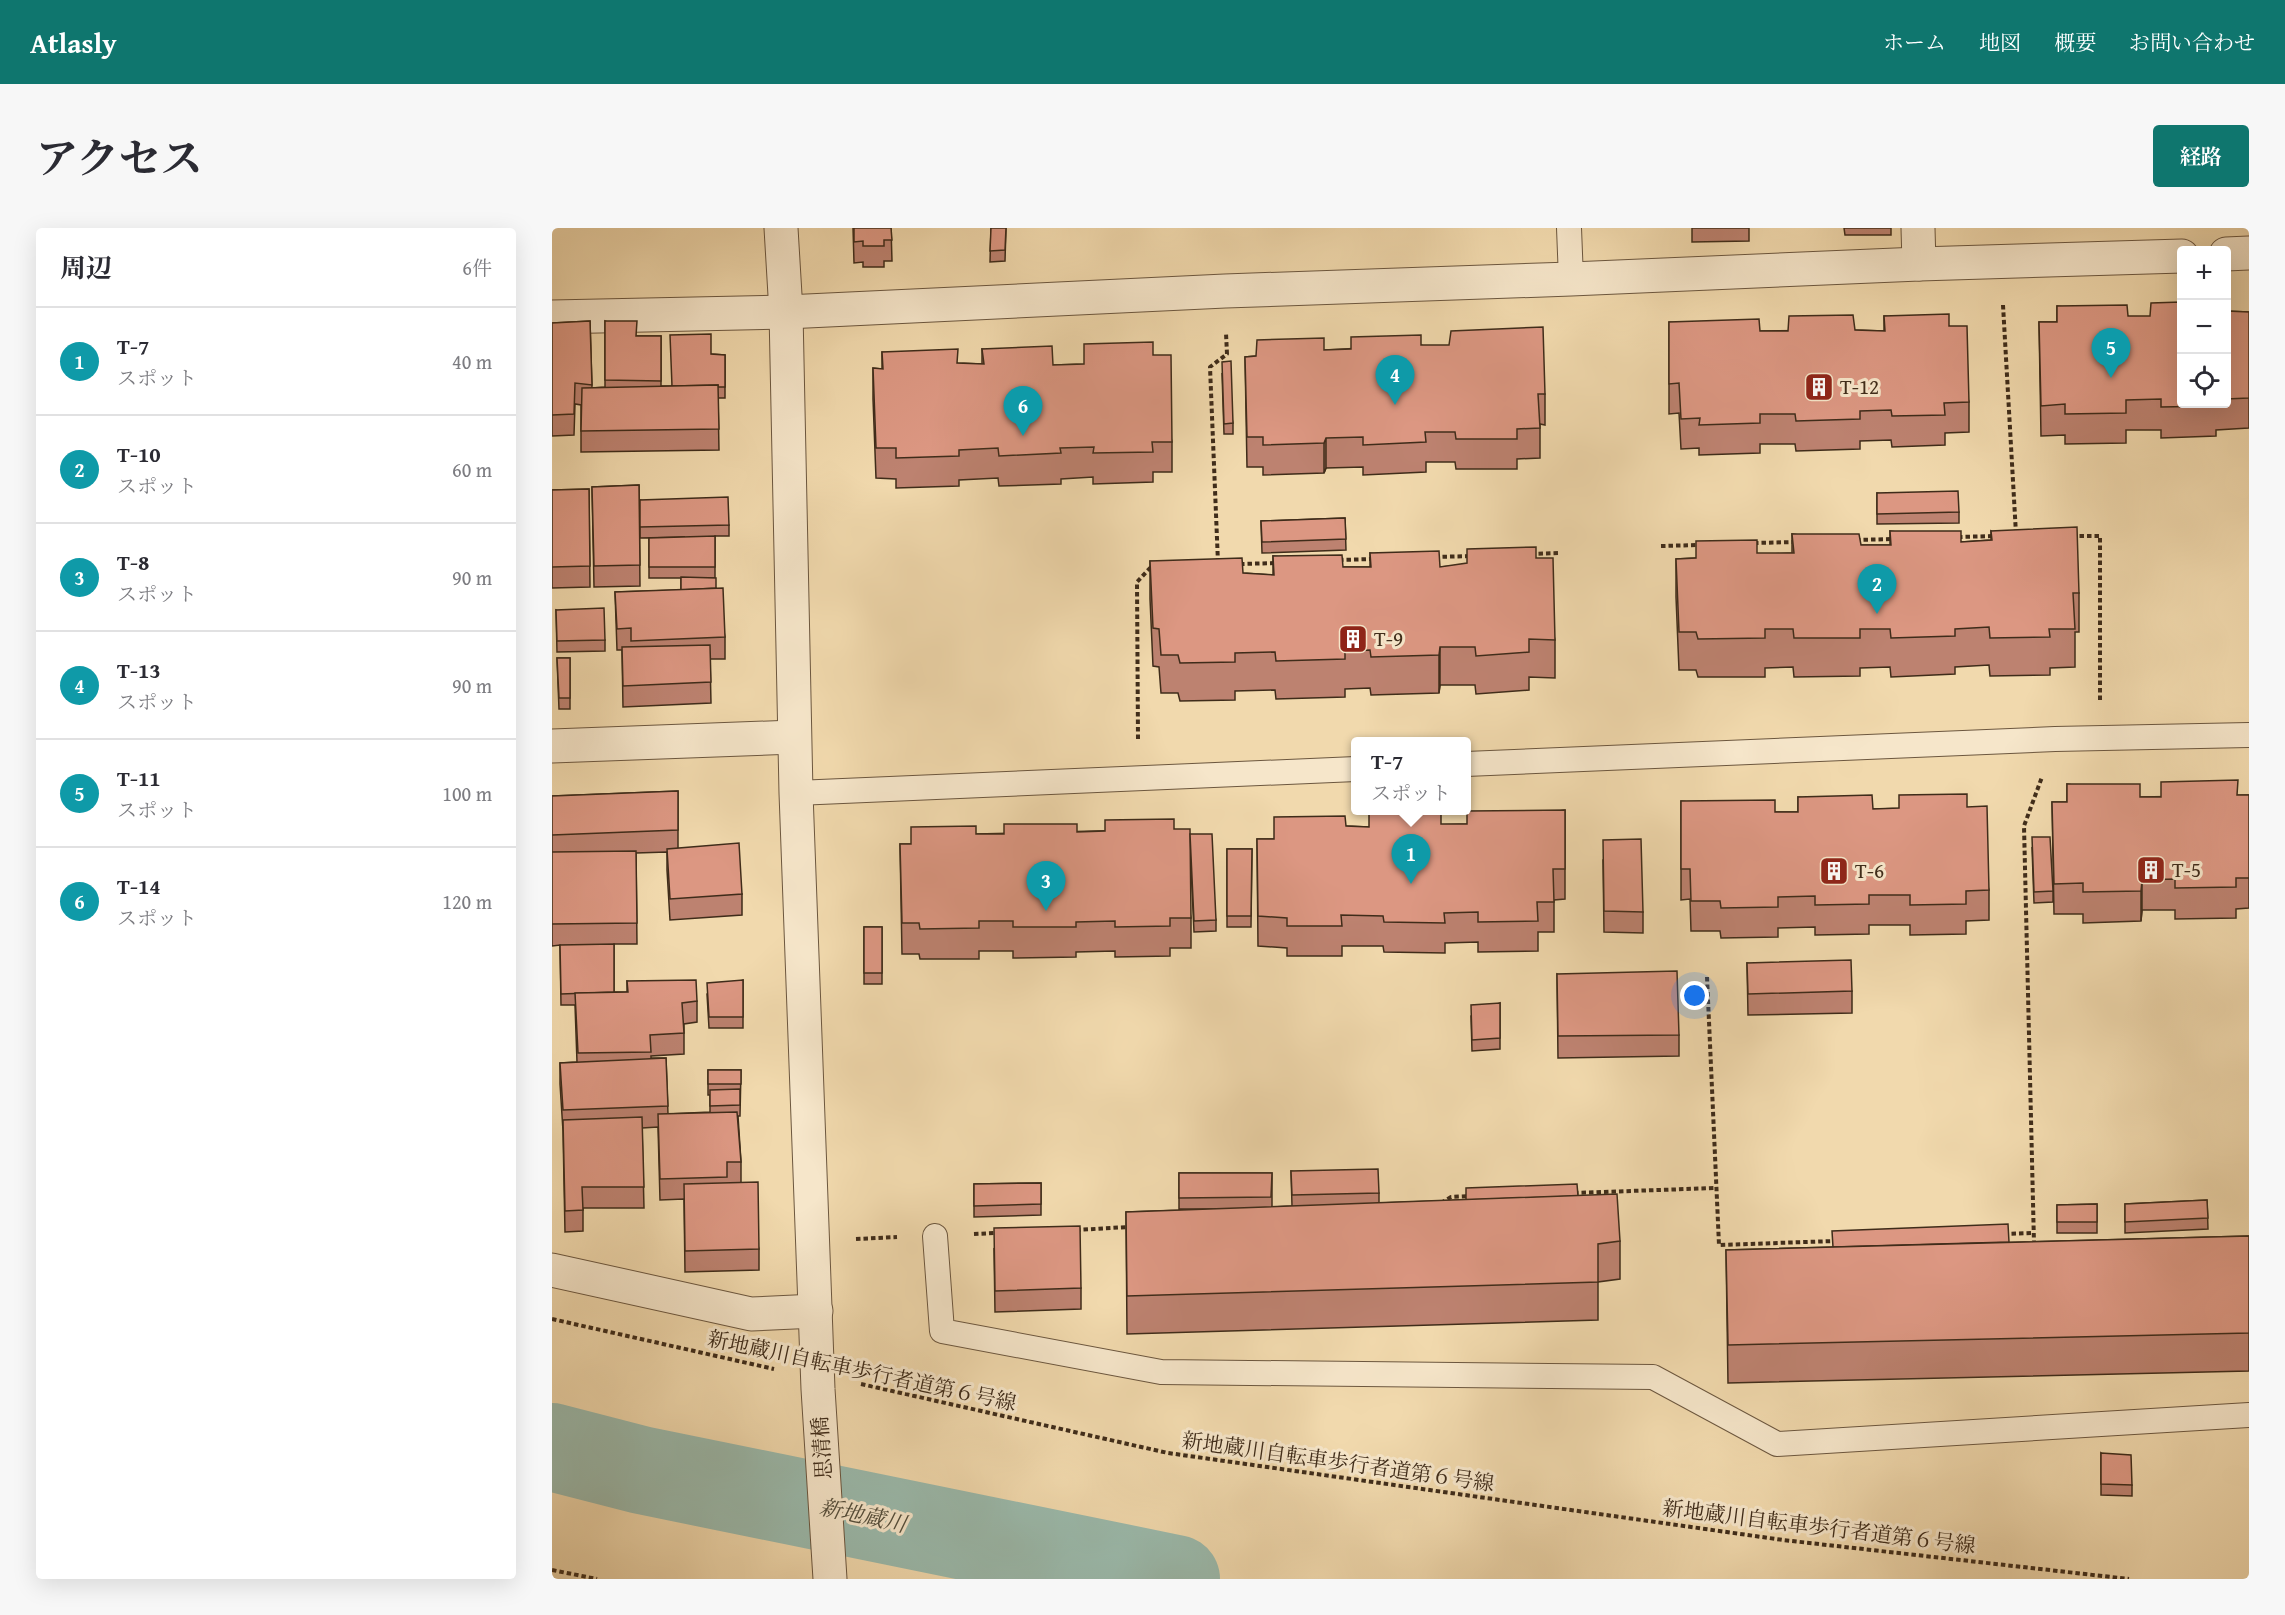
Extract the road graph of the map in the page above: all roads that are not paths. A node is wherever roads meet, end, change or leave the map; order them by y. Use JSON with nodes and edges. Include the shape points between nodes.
{"nodes":[{"id":1,"x":781,"y":228,"type":"edge"},
{"id":2,"x":1569,"y":228,"type":"edge"},
{"id":3,"x":1918,"y":228,"type":"edge"},
{"id":4,"x":2231,"y":254,"type":"edge"},
{"id":5,"x":2249,"y":254,"type":"edge"},
{"id":6,"x":2177,"y":256,"type":"edge"},
{"id":7,"x":1919,"y":264,"type":"junction"},
{"id":8,"x":1571,"y":279,"type":"junction"},
{"id":9,"x":786,"y":312,"type":"junction"},
{"id":10,"x":552,"y":317,"type":"edge"},
{"id":11,"x":2249,"y":735,"type":"edge"},
{"id":12,"x":794,"y":737,"type":"junction"},
{"id":13,"x":552,"y":746,"type":"edge"},
{"id":14,"x":1471,"y":764,"type":"edge"},
{"id":15,"x":1351,"y":769,"type":"edge"},
{"id":16,"x":796,"y":793,"type":"junction"},
{"id":17,"x":935,"y":1236,"type":"road end"},
{"id":18,"x":552,"y":1270,"type":"edge"},
{"id":19,"x":816,"y":1311,"type":"junction"},
{"id":20,"x":2249,"y":1414,"type":"edge"},
{"id":21,"x":830,"y":1579,"type":"edge"}],
"edges":[{"from":1,"to":9,"type":"street","name":"思清橋"},
{"from":2,"to":8,"type":"lane"},
{"from":3,"to":7,"type":"street"},
{"from":4,"to":5,"type":"street"},
{"from":6,"to":7,"type":"street"},
{"from":7,"to":8,"type":"street"},
{"from":8,"to":9,"type":"street"},
{"from":9,"to":10,"type":"street"},
{"from":9,"to":12,"type":"street","name":"思清橋"},
{"from":11,"to":14,"type":"lane"},
{"from":12,"to":13,"type":"street"},
{"from":12,"to":16,"type":"street","name":"思清橋"},
{"from":15,"to":16,"type":"lane"},
{"from":16,"to":19,"type":"street","name":"思清橋"},
{"from":17,"to":20,"type":"lane","via":[[942,1331],[1161,1372],[1653,1377],[1777,1443]]},
{"from":18,"to":19,"type":"street","via":[[752,1314]]},
{"from":19,"to":21,"type":"street","name":"思清橋"}]}
